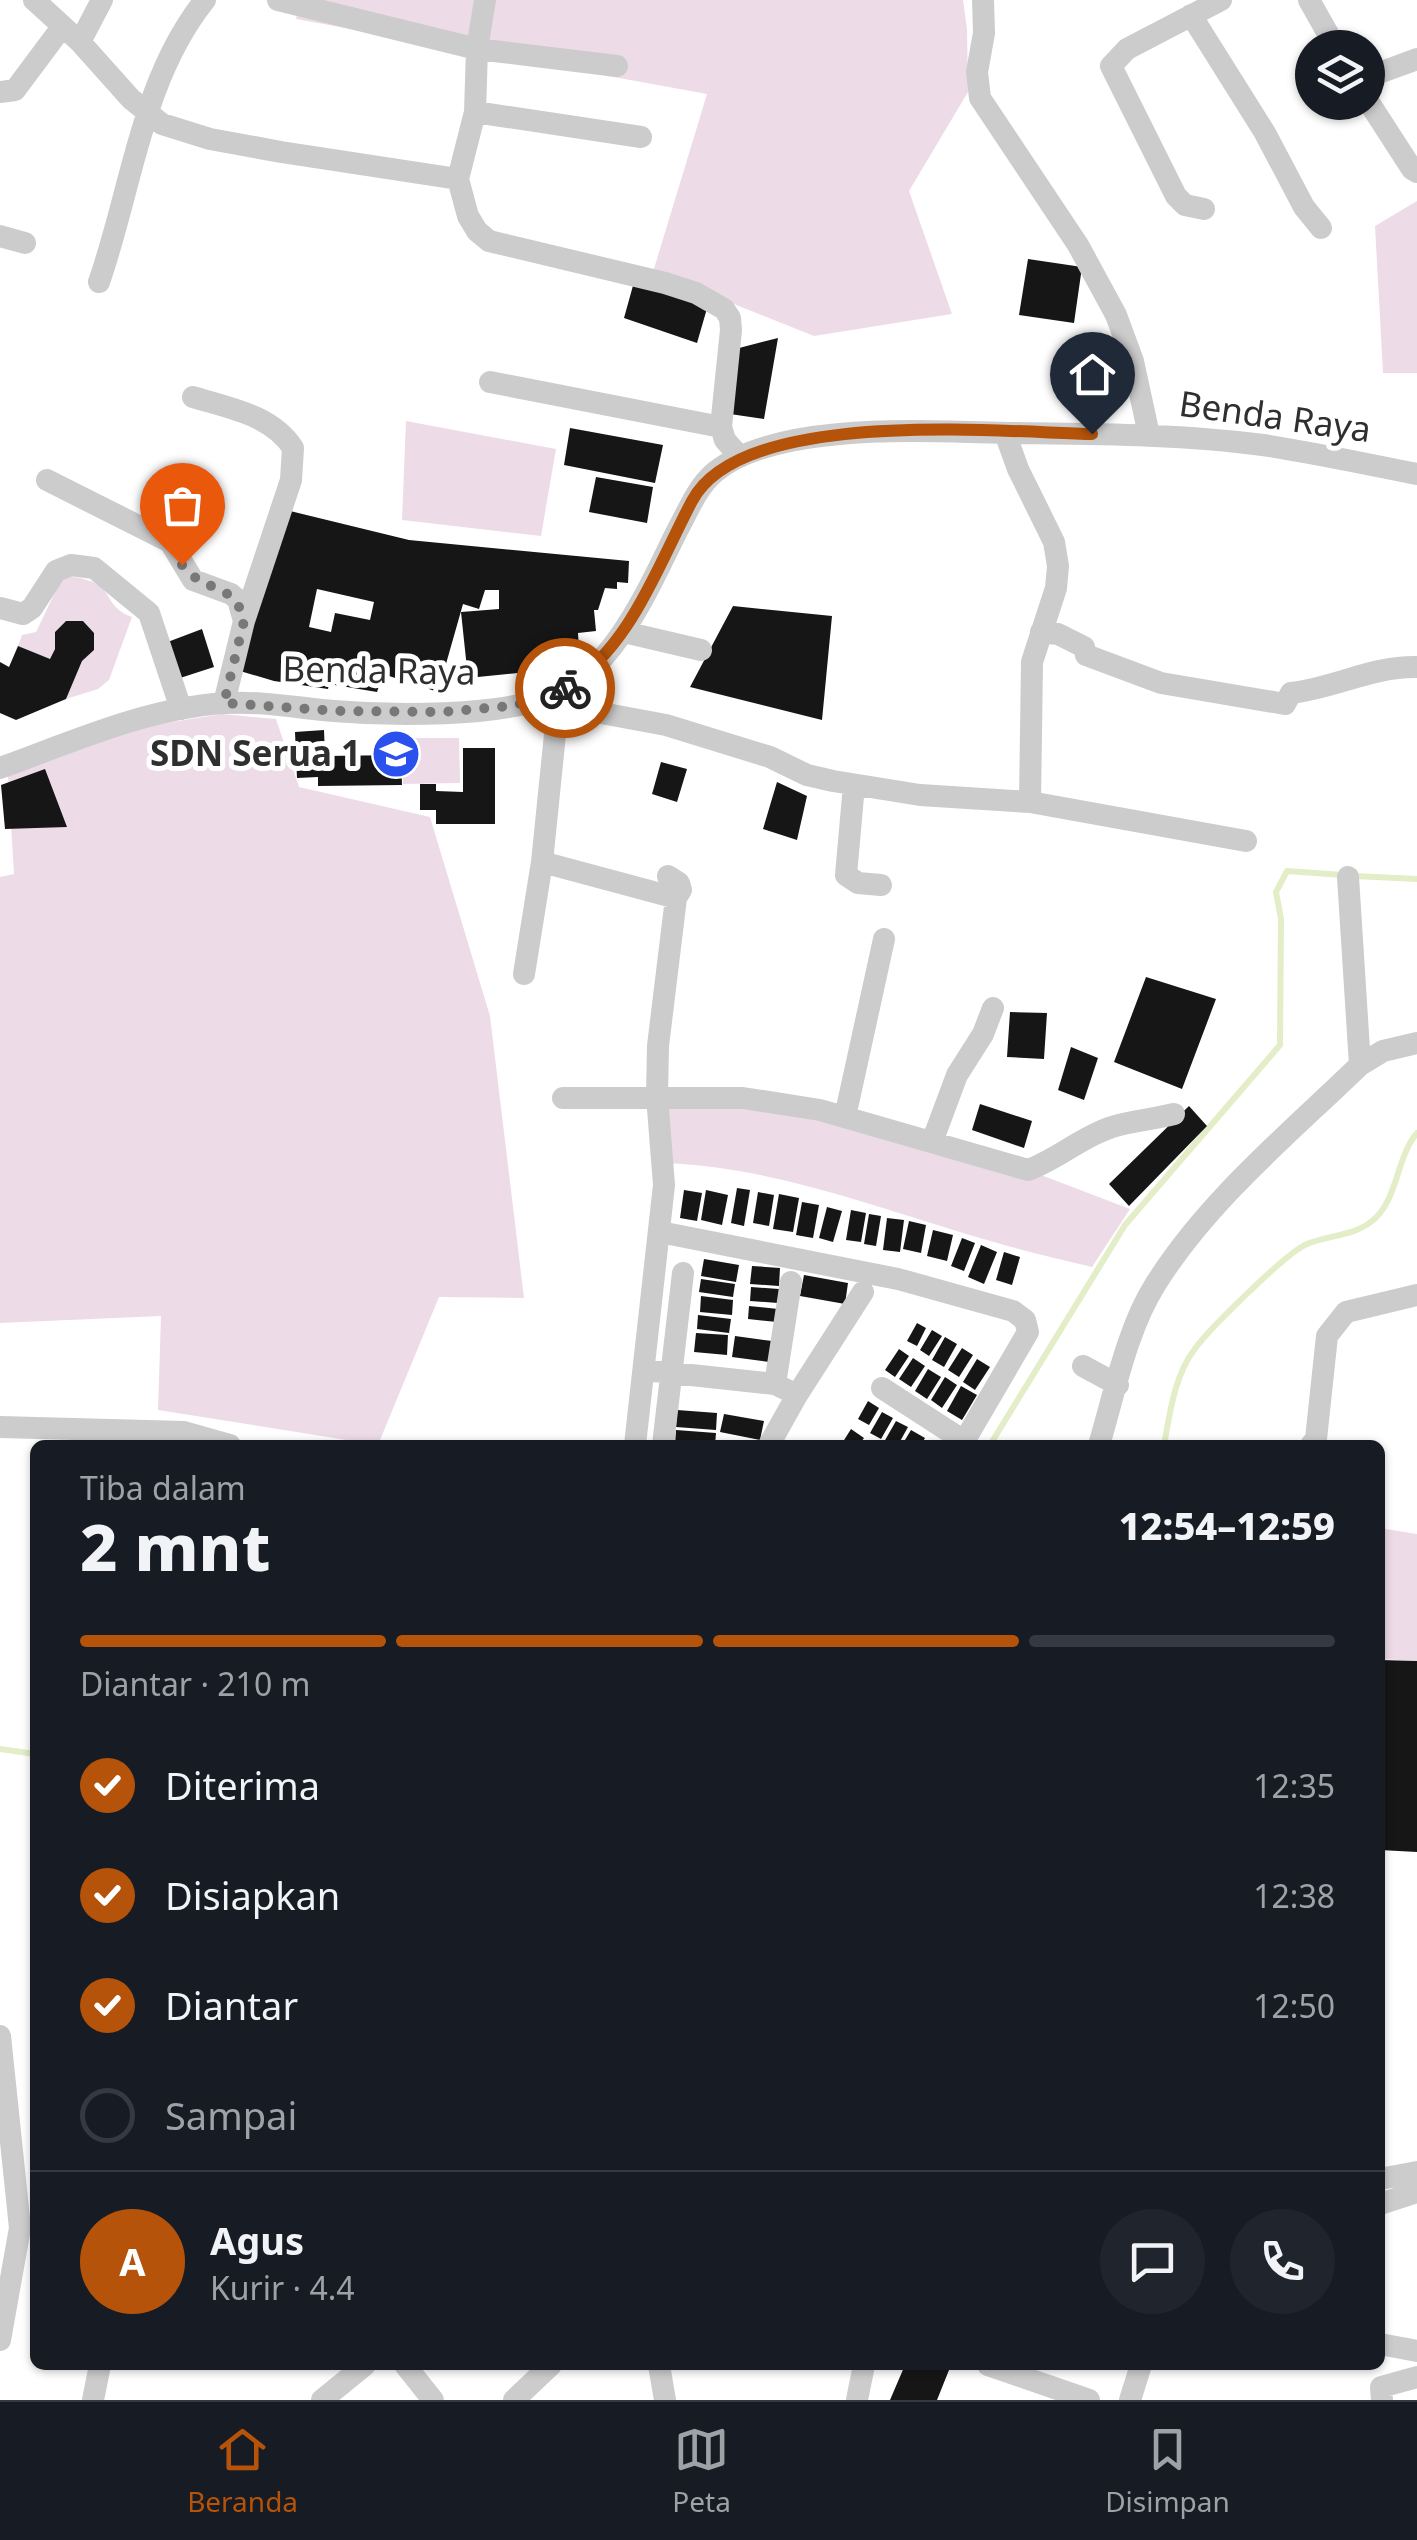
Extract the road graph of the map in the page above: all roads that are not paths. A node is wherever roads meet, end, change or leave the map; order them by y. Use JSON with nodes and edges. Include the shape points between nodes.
{"nodes":[{"id":1,"x":34,"y":0,"type":"edge"},
{"id":2,"x":102,"y":0,"type":"edge"},
{"id":3,"x":205,"y":0,"type":"edge"},
{"id":4,"x":278,"y":0,"type":"edge"},
{"id":5,"x":485,"y":0,"type":"edge"},
{"id":6,"x":983,"y":0,"type":"edge"},
{"id":7,"x":1221,"y":0,"type":"edge"},
{"id":8,"x":1309,"y":0,"type":"edge"},
{"id":9,"x":1191,"y":14,"type":"junction"},
{"id":10,"x":1326,"y":30,"type":"edge"},
{"id":11,"x":72,"y":34,"type":"junction"},
{"id":12,"x":477,"y":48,"type":"junction"},
{"id":13,"x":1417,"y":59,"type":"edge"},
{"id":14,"x":617,"y":66,"type":"dead end"},
{"id":15,"x":1385,"y":71,"type":"edge"},
{"id":16,"x":0,"y":92,"type":"edge"},
{"id":17,"x":146,"y":110,"type":"junction"},
{"id":18,"x":475,"y":112,"type":"junction"},
{"id":19,"x":1380,"y":120,"type":"edge"},
{"id":20,"x":641,"y":137,"type":"dead end"},
{"id":21,"x":1417,"y":172,"type":"edge"},
{"id":22,"x":458,"y":179,"type":"junction"},
{"id":23,"x":1204,"y":209,"type":"dead end"},
{"id":24,"x":1321,"y":228,"type":"dead end"},
{"id":25,"x":0,"y":236,"type":"edge"},
{"id":26,"x":25,"y":243,"type":"dead end"},
{"id":27,"x":99,"y":282,"type":"dead end"},
{"id":28,"x":490,"y":382,"type":"dead end"},
{"id":29,"x":193,"y":397,"type":"dead end"},
{"id":30,"x":721,"y":428,"type":"junction"},
{"id":31,"x":1006,"y":433,"type":"junction"},
{"id":32,"x":1149,"y":435,"type":"junction"},
{"id":33,"x":740,"y":457,"type":"junction"},
{"id":34,"x":1417,"y":474,"type":"edge"},
{"id":35,"x":47,"y":480,"type":"dead end"},
{"id":36,"x":0,"y":608,"type":"edge"},
{"id":37,"x":244,"y":621,"type":"junction"},
{"id":38,"x":624,"y":632,"type":"junction"},
{"id":39,"x":1041,"y":632,"type":"junction"},
{"id":40,"x":701,"y":650,"type":"dead end"},
{"id":41,"x":1417,"y":667,"type":"edge"},
{"id":42,"x":556,"y":700,"type":"junction"},
{"id":43,"x":224,"y":703,"type":"junction"},
{"id":44,"x":182,"y":710,"type":"junction"},
{"id":45,"x":0,"y":768,"type":"edge"},
{"id":46,"x":854,"y":785,"type":"junction"},
{"id":47,"x":1030,"y":802,"type":"junction"},
{"id":48,"x":1246,"y":840,"type":"dead end"},
{"id":49,"x":542,"y":862,"type":"junction"},
{"id":50,"x":1348,"y":877,"type":"dead end"},
{"id":51,"x":881,"y":885,"type":"dead end"},
{"id":52,"x":884,"y":938,"type":"dead end"},
{"id":53,"x":524,"y":974,"type":"dead end"},
{"id":54,"x":994,"y":1008,"type":"dead end"},
{"id":55,"x":1417,"y":1043,"type":"edge"},
{"id":56,"x":1360,"y":1065,"type":"junction"},
{"id":57,"x":657,"y":1096,"type":"junction"},
{"id":58,"x":563,"y":1098,"type":"dead end"},
{"id":59,"x":1174,"y":1114,"type":"dead end"},
{"id":60,"x":845,"y":1117,"type":"junction"},
{"id":61,"x":932,"y":1142,"type":"junction"},
{"id":62,"x":660,"y":1232,"type":"junction"},
{"id":63,"x":683,"y":1273,"type":"dead end"},
{"id":64,"x":790,"y":1282,"type":"dead end"},
{"id":65,"x":862,"y":1292,"type":"dead end"},
{"id":66,"x":1417,"y":1295,"type":"edge"},
{"id":67,"x":1083,"y":1366,"type":"dead end"},
{"id":68,"x":645,"y":1370,"type":"junction"},
{"id":69,"x":670,"y":1372,"type":"junction"},
{"id":70,"x":776,"y":1384,"type":"junction"},
{"id":71,"x":1118,"y":1385,"type":"junction"},
{"id":72,"x":882,"y":1388,"type":"dead end"},
{"id":73,"x":797,"y":1396,"type":"junction"},
{"id":74,"x":0,"y":1426,"type":"edge"},
{"id":75,"x":212,"y":1440,"type":"edge"},
{"id":76,"x":636,"y":1440,"type":"edge"},
{"id":77,"x":663,"y":1440,"type":"edge"},
{"id":78,"x":771,"y":1440,"type":"edge"},
{"id":79,"x":959,"y":1440,"type":"edge"},
{"id":80,"x":965,"y":1440,"type":"edge"},
{"id":81,"x":1101,"y":1440,"type":"edge"},
{"id":82,"x":1315,"y":1440,"type":"edge"},
{"id":83,"x":1,"y":2048,"type":"edge"},
{"id":84,"x":7,"y":2158,"type":"edge"},
{"id":85,"x":1417,"y":2172,"type":"edge"},
{"id":86,"x":1385,"y":2178,"type":"edge"},
{"id":87,"x":1417,"y":2192,"type":"edge"},
{"id":88,"x":1385,"y":2202,"type":"edge"},
{"id":89,"x":28,"y":2227,"type":"edge"},
{"id":90,"x":7,"y":2263,"type":"edge"},
{"id":91,"x":0,"y":2340,"type":"edge"},
{"id":92,"x":1385,"y":2345,"type":"edge"},
{"id":93,"x":1417,"y":2352,"type":"edge"},
{"id":94,"x":99,"y":2370,"type":"edge"},
{"id":95,"x":359,"y":2370,"type":"edge"},
{"id":96,"x":409,"y":2370,"type":"edge"},
{"id":97,"x":547,"y":2370,"type":"edge"},
{"id":98,"x":660,"y":2370,"type":"edge"},
{"id":99,"x":863,"y":2370,"type":"edge"},
{"id":100,"x":1002,"y":2370,"type":"edge"},
{"id":101,"x":1139,"y":2370,"type":"edge"},
{"id":102,"x":1417,"y":2377,"type":"edge"},
{"id":103,"x":94,"y":2400,"type":"edge"},
{"id":104,"x":322,"y":2400,"type":"edge"},
{"id":105,"x":433,"y":2400,"type":"edge"},
{"id":106,"x":514,"y":2400,"type":"edge"},
{"id":107,"x":665,"y":2400,"type":"edge"},
{"id":108,"x":856,"y":2400,"type":"edge"},
{"id":109,"x":1089,"y":2400,"type":"edge"},
{"id":110,"x":1130,"y":2400,"type":"edge"},
{"id":111,"x":1382,"y":2400,"type":"edge"}],
"edges":[{"from":1,"to":11,"type":"street"},
{"from":2,"to":11,"type":"street"},
{"from":3,"to":17,"type":"street"},
{"from":4,"to":12,"type":"street"},
{"from":5,"to":12,"type":"street"},
{"from":6,"to":32,"type":"street","via":[[980,98],[1116,315]]},
{"from":7,"to":9,"type":"street"},
{"from":8,"to":10,"type":"street"},
{"from":9,"to":23,"type":"street","via":[[1127,49],[1111,66],[1176,196]]},
{"from":9,"to":24,"type":"street"},
{"from":11,"to":16,"type":"street","via":[[15,90]]},
{"from":11,"to":17,"type":"street"},
{"from":12,"to":14,"type":"street"},
{"from":12,"to":18,"type":"street"},
{"from":13,"to":15,"type":"street"},
{"from":17,"to":22,"type":"street","via":[[162,124],[210,139]]},
{"from":17,"to":27,"type":"street"},
{"from":18,"to":20,"type":"street"},
{"from":18,"to":22,"type":"street"},
{"from":19,"to":21,"type":"street"},
{"from":22,"to":30,"type":"street","via":[[468,216],[489,241],[665,282],[724,309],[731,330]]},
{"from":25,"to":26,"type":"street"},
{"from":28,"to":30,"type":"street"},
{"from":29,"to":37,"type":"street","via":[[276,427],[293,448],[291,480]]},
{"from":30,"to":33,"type":"street"},
{"from":31,"to":32,"type":"street","name":"Benda Raya"},
{"from":31,"to":33,"type":"street","name":"Benda Raya","via":[[800,439]]},
{"from":31,"to":39,"type":"street","via":[[1054,542],[1056,588]]},
{"from":32,"to":34,"type":"street","name":"Benda Raya","via":[[1260,445]]},
{"from":33,"to":38,"type":"street","name":"Benda Raya","via":[[695,496]]},
{"from":35,"to":37,"type":"street","via":[[170,542],[194,580],[238,600]]},
{"from":36,"to":44,"type":"street","via":[[24,614],[56,571],[94,568],[149,612]]},
{"from":37,"to":43,"type":"street"},
{"from":38,"to":40,"type":"street"},
{"from":38,"to":42,"type":"street","name":"Benda Raya"},
{"from":39,"to":41,"type":"street","via":[[1162,682],[1284,704],[1291,693]]},
{"from":39,"to":47,"type":"street","via":[[1030,682]]},
{"from":42,"to":43,"type":"street","name":"Benda Raya","via":[[443,712]]},
{"from":42,"to":46,"type":"street","via":[[666,725]]},
{"from":42,"to":49,"type":"street"},
{"from":43,"to":44,"type":"street","name":"Benda Raya"},
{"from":44,"to":45,"type":"street","name":"Benda Raya","via":[[108,728]]},
{"from":46,"to":47,"type":"street"},
{"from":46,"to":51,"type":"street","via":[[846,875]]},
{"from":47,"to":48,"type":"street"},
{"from":49,"to":53,"type":"street"},
{"from":49,"to":57,"type":"street","via":[[672,887]]},
{"from":50,"to":56,"type":"street"},
{"from":52,"to":60,"type":"street"},
{"from":54,"to":61,"type":"street","via":[[957,1075]]},
{"from":55,"to":56,"type":"street"},
{"from":56,"to":71,"type":"street","via":[[1192,1234],[1154,1286]]},
{"from":57,"to":58,"type":"street"},
{"from":57,"to":60,"type":"street","via":[[743,1098]]},
{"from":57,"to":62,"type":"street","via":[[664,1185]]},
{"from":59,"to":61,"type":"street","via":[[1112,1127],[1028,1170]]},
{"from":60,"to":61,"type":"street"},
{"from":62,"to":68,"type":"street"},
{"from":62,"to":80,"type":"street","via":[[898,1279],[1013,1311],[1028,1332]]},
{"from":63,"to":69,"type":"street"},
{"from":64,"to":70,"type":"street"},
{"from":65,"to":73,"type":"street"},
{"from":66,"to":82,"type":"street","via":[[1346,1312],[1326,1336]]},
{"from":67,"to":71,"type":"street"},
{"from":68,"to":69,"type":"street"},
{"from":68,"to":76,"type":"street"},
{"from":69,"to":70,"type":"street"},
{"from":69,"to":77,"type":"street"},
{"from":70,"to":73,"type":"street"},
{"from":71,"to":81,"type":"street"},
{"from":72,"to":79,"type":"street"},
{"from":73,"to":78,"type":"street"},
{"from":74,"to":75,"type":"street","via":[[184,1432]]},
{"from":83,"to":84,"type":"street"},
{"from":84,"to":89,"type":"street"},
{"from":85,"to":86,"type":"street"},
{"from":87,"to":88,"type":"street"},
{"from":89,"to":90,"type":"street"},
{"from":90,"to":91,"type":"street"},
{"from":92,"to":93,"type":"street"},
{"from":94,"to":103,"type":"street"},
{"from":95,"to":104,"type":"street"},
{"from":96,"to":105,"type":"street"},
{"from":97,"to":106,"type":"street"},
{"from":98,"to":107,"type":"street"},
{"from":99,"to":108,"type":"street"},
{"from":100,"to":109,"type":"street"},
{"from":101,"to":110,"type":"street"},
{"from":102,"to":111,"type":"street","via":[[1387,2383]]}]}
